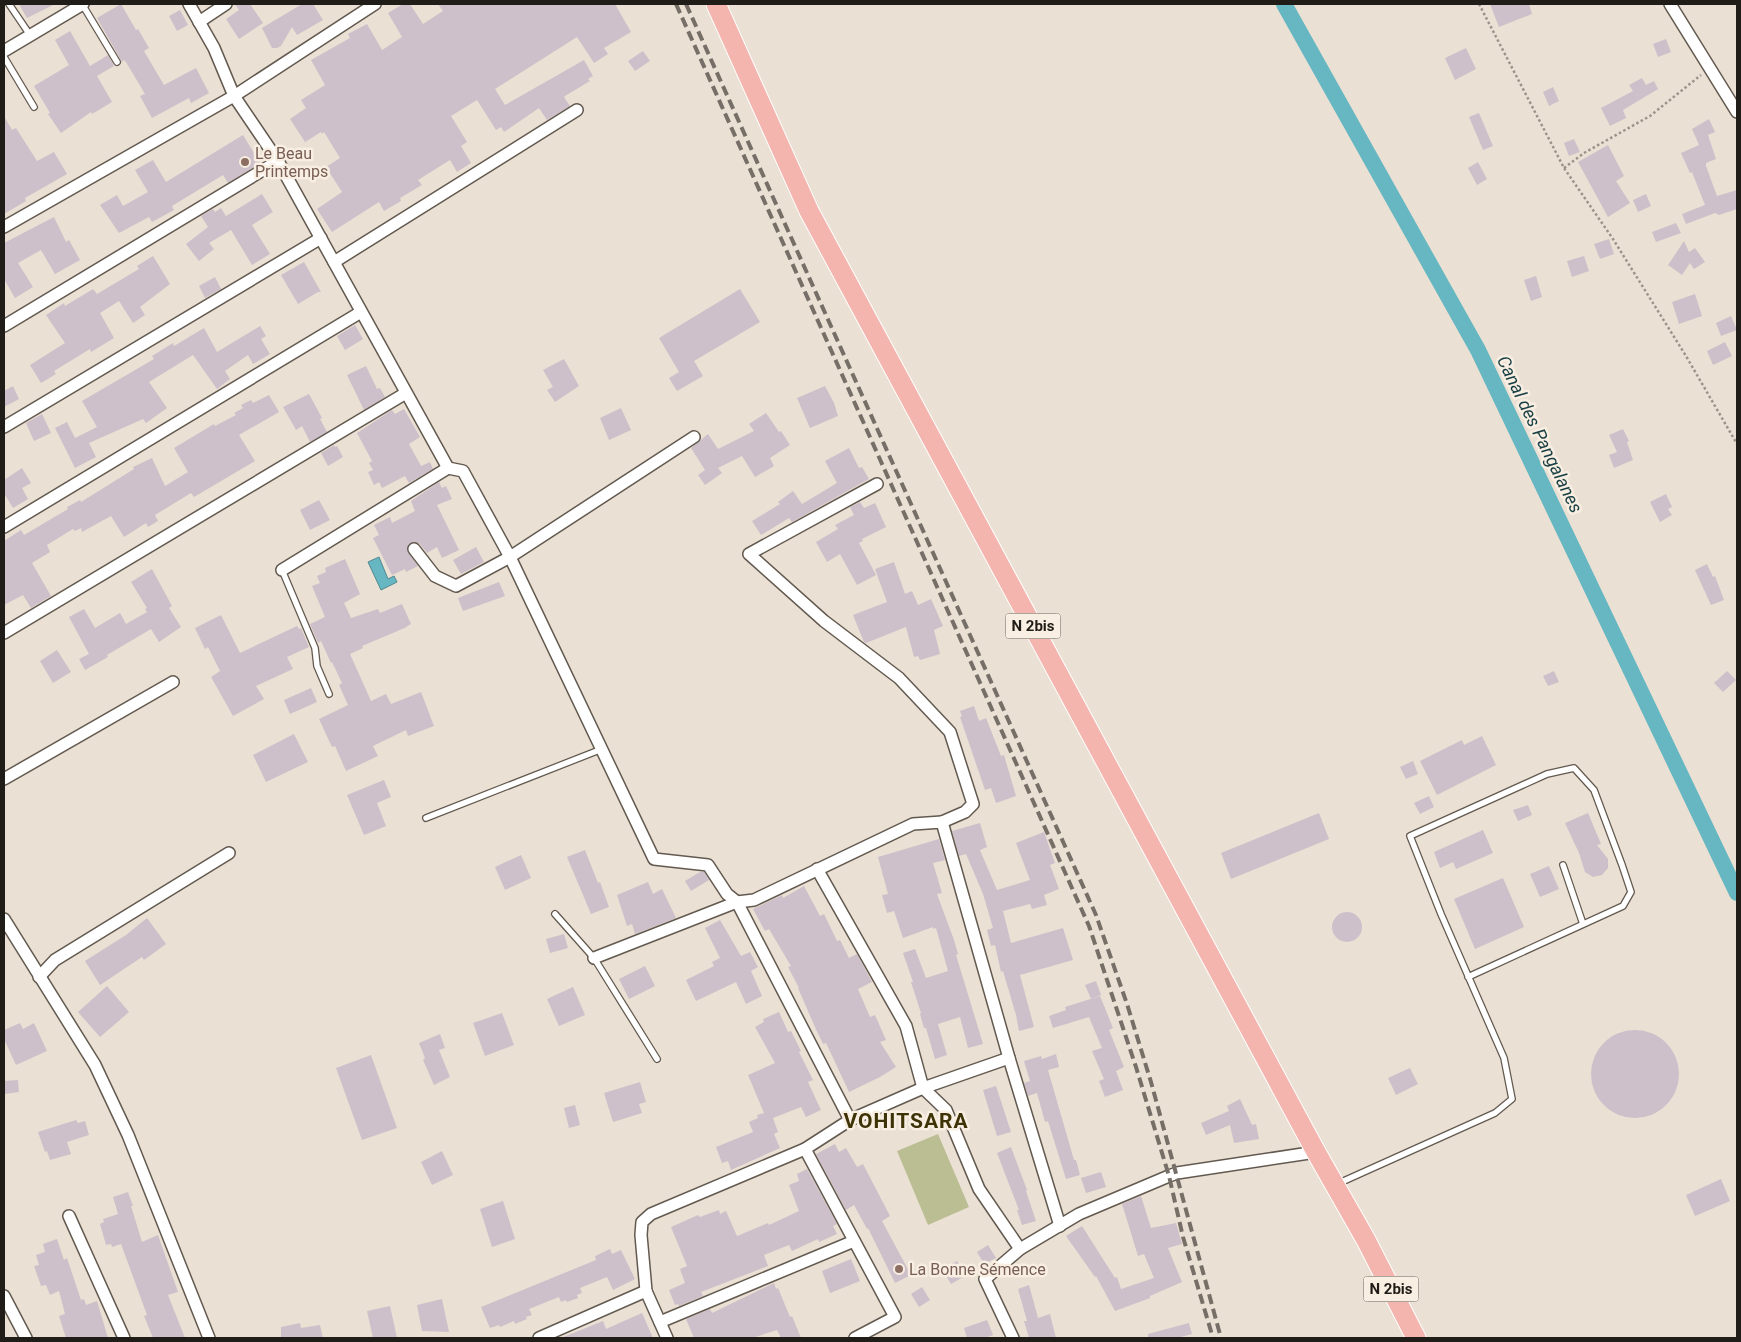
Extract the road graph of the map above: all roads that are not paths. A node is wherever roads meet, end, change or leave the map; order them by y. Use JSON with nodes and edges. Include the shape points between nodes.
{"nodes":[{"id":1,"x":9,"y":4,"type":"edge"},
{"id":2,"x":83,"y":4,"type":"edge"},
{"id":3,"x":189,"y":4,"type":"edge"},
{"id":4,"x":226,"y":4,"type":"edge"},
{"id":5,"x":375,"y":4,"type":"edge"},
{"id":6,"x":716,"y":4,"type":"edge"},
{"id":7,"x":1670,"y":4,"type":"edge"},
{"id":8,"x":199,"y":22,"type":"junction"},
{"id":9,"x":30,"y":35,"type":"junction"},
{"id":10,"x":4,"y":51,"type":"edge"},
{"id":11,"x":4,"y":57,"type":"edge"},
{"id":12,"x":117,"y":62,"type":"dead end"},
{"id":13,"x":234,"y":96,"type":"junction"},
{"id":14,"x":34,"y":107,"type":"dead end"},
{"id":15,"x":577,"y":110,"type":"dead end"},
{"id":16,"x":1737,"y":112,"type":"edge"},
{"id":17,"x":278,"y":161,"type":"junction"},
{"id":18,"x":4,"y":227,"type":"edge"},
{"id":19,"x":321,"y":238,"type":"junction"},
{"id":20,"x":334,"y":262,"type":"junction"},
{"id":21,"x":361,"y":312,"type":"junction"},
{"id":22,"x":4,"y":326,"type":"edge"},
{"id":23,"x":406,"y":393,"type":"junction"},
{"id":24,"x":4,"y":427,"type":"edge"},
{"id":25,"x":694,"y":437,"type":"dead end"},
{"id":26,"x":448,"y":468,"type":"junction"},
{"id":27,"x":876,"y":484,"type":"dead end"},
{"id":28,"x":4,"y":527,"type":"edge"},
{"id":29,"x":414,"y":549,"type":"dead end"},
{"id":30,"x":510,"y":557,"type":"junction"},
{"id":31,"x":282,"y":570,"type":"joint"},
{"id":32,"x":4,"y":633,"type":"edge"},
{"id":33,"x":173,"y":682,"type":"dead end"},
{"id":34,"x":329,"y":694,"type":"dead end"},
{"id":35,"x":602,"y":749,"type":"junction"},
{"id":36,"x":4,"y":779,"type":"edge"},
{"id":37,"x":426,"y":818,"type":"dead end"},
{"id":38,"x":942,"y":822,"type":"junction"},
{"id":39,"x":229,"y":853,"type":"dead end"},
{"id":40,"x":1563,"y":865,"type":"dead end"},
{"id":41,"x":817,"y":869,"type":"junction"},
{"id":42,"x":737,"y":902,"type":"junction"},
{"id":43,"x":556,"y":914,"type":"dead end"},
{"id":44,"x":4,"y":919,"type":"edge"},
{"id":45,"x":1583,"y":924,"type":"junction"},
{"id":46,"x":594,"y":958,"type":"junction"},
{"id":47,"x":39,"y":977,"type":"junction"},
{"id":48,"x":1468,"y":977,"type":"junction"},
{"id":49,"x":1009,"y":1058,"type":"junction"},
{"id":50,"x":657,"y":1059,"type":"dead end"},
{"id":51,"x":923,"y":1088,"type":"junction"},
{"id":52,"x":850,"y":1120,"type":"junction"},
{"id":53,"x":805,"y":1149,"type":"junction"},
{"id":54,"x":1316,"y":1152,"type":"junction"},
{"id":55,"x":1335,"y":1184,"type":"junction"},
{"id":56,"x":69,"y":1216,"type":"dead end"},
{"id":57,"x":1060,"y":1226,"type":"junction"},
{"id":58,"x":854,"y":1241,"type":"junction"},
{"id":59,"x":1020,"y":1249,"type":"junction"},
{"id":60,"x":646,"y":1291,"type":"junction"},
{"id":61,"x":4,"y":1296,"type":"edge"},
{"id":62,"x":660,"y":1322,"type":"junction"},
{"id":63,"x":26,"y":1338,"type":"edge"},
{"id":64,"x":124,"y":1338,"type":"edge"},
{"id":65,"x":209,"y":1338,"type":"edge"},
{"id":66,"x":539,"y":1338,"type":"edge"},
{"id":67,"x":667,"y":1338,"type":"edge"},
{"id":68,"x":855,"y":1338,"type":"edge"},
{"id":69,"x":1013,"y":1338,"type":"edge"},
{"id":70,"x":1416,"y":1338,"type":"edge"}],
"edges":[{"from":1,"to":9,"type":"lane"},
{"from":2,"to":9,"type":"street"},
{"from":2,"to":12,"type":"lane"},
{"from":3,"to":8,"type":"street"},
{"from":4,"to":8,"type":"street"},
{"from":5,"to":13,"type":"street"},
{"from":6,"to":54,"type":"main road","number":"N 2bis","via":[[809,211]]},
{"from":7,"to":16,"type":"street"},
{"from":8,"to":13,"type":"street"},
{"from":9,"to":10,"type":"street"},
{"from":11,"to":14,"type":"lane"},
{"from":13,"to":17,"type":"street"},
{"from":13,"to":18,"type":"street"},
{"from":15,"to":20,"type":"street"},
{"from":17,"to":19,"type":"street"},
{"from":17,"to":22,"type":"street"},
{"from":19,"to":20,"type":"street"},
{"from":19,"to":24,"type":"street"},
{"from":20,"to":21,"type":"street"},
{"from":21,"to":23,"type":"street"},
{"from":21,"to":28,"type":"street"},
{"from":23,"to":26,"type":"street"},
{"from":23,"to":32,"type":"street"},
{"from":25,"to":30,"type":"street"},
{"from":26,"to":30,"type":"street","via":[[463,471]]},
{"from":26,"to":31,"type":"street"},
{"from":27,"to":38,"type":"street","via":[[749,554],[824,621],[899,678],[950,732],[973,804],[966,812]]},
{"from":29,"to":30,"type":"street","via":[[436,576],[456,586]]},
{"from":30,"to":35,"type":"street"},
{"from":31,"to":34,"type":"lane","via":[[315,648],[317,666]]},
{"from":33,"to":36,"type":"street"},
{"from":35,"to":37,"type":"lane"},
{"from":35,"to":42,"type":"street","via":[[654,859],[708,865],[727,894]]},
{"from":38,"to":41,"type":"street","via":[[913,824]]},
{"from":38,"to":49,"type":"street"},
{"from":39,"to":47,"type":"street","via":[[55,960]]},
{"from":40,"to":45,"type":"lane"},
{"from":41,"to":42,"type":"street","via":[[754,900]]},
{"from":41,"to":51,"type":"street","via":[[906,1026]]},
{"from":42,"to":46,"type":"street"},
{"from":42,"to":52,"type":"street"},
{"from":43,"to":46,"type":"lane"},
{"from":44,"to":47,"type":"street"},
{"from":45,"to":48,"type":"lane"},
{"from":45,"to":48,"type":"lane","via":[[1623,906],[1631,892],[1594,790],[1574,768],[1547,774],[1410,836]]},
{"from":46,"to":50,"type":"lane"},
{"from":47,"to":65,"type":"street","via":[[95,1065],[128,1135]]},
{"from":48,"to":55,"type":"lane","via":[[1504,1058],[1512,1099],[1495,1113]]},
{"from":49,"to":51,"type":"street"},
{"from":49,"to":57,"type":"street"},
{"from":51,"to":52,"type":"street"},
{"from":51,"to":59,"type":"street","via":[[946,1110],[979,1189]]},
{"from":52,"to":53,"type":"street"},
{"from":53,"to":58,"type":"street"},
{"from":53,"to":60,"type":"street","via":[[651,1214],[642,1222],[640,1235]]},
{"from":54,"to":55,"type":"main road","number":"N 2bis"},
{"from":54,"to":57,"type":"street","via":[[1177,1173],[1079,1214]]},
{"from":55,"to":70,"type":"main road","number":"N 2bis"},
{"from":56,"to":64,"type":"street"},
{"from":57,"to":59,"type":"street"},
{"from":58,"to":62,"type":"street"},
{"from":58,"to":68,"type":"street","via":[[895,1317]]},
{"from":59,"to":69,"type":"street","via":[[985,1279]]},
{"from":60,"to":62,"type":"street"},
{"from":60,"to":66,"type":"street"},
{"from":61,"to":63,"type":"street"},
{"from":62,"to":67,"type":"street"}]}
